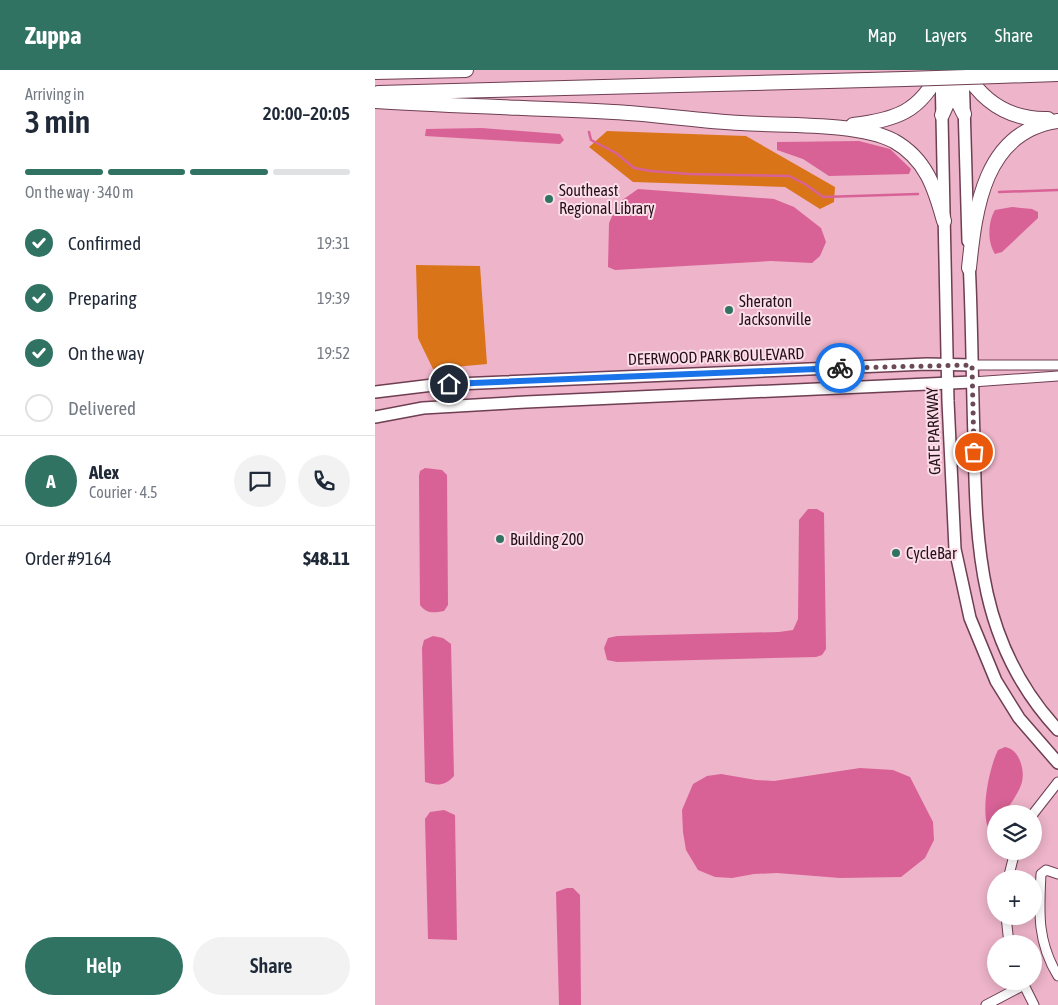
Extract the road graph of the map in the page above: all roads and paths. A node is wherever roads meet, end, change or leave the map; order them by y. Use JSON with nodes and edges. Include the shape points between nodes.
{"nodes":[{"id":1,"x":466,"y":70,"type":"edge"},
{"id":2,"x":941,"y":70,"type":"edge"},
{"id":3,"x":963,"y":70,"type":"edge"},
{"id":4,"x":375,"y":72,"type":"edge"},
{"id":5,"x":1058,"y":74,"type":"edge"},
{"id":6,"x":953,"y":90,"type":"junction"},
{"id":7,"x":375,"y":93,"type":"edge"},
{"id":8,"x":375,"y":101,"type":"edge"},
{"id":9,"x":964,"y":114,"type":"junction"},
{"id":10,"x":942,"y":115,"type":"junction"},
{"id":11,"x":1058,"y":120,"type":"edge"},
{"id":12,"x":834,"y":128,"type":"junction"},
{"id":13,"x":944,"y":221,"type":"junction"},
{"id":14,"x":969,"y":268,"type":"junction"},
{"id":15,"x":947,"y":364,"type":"junction"},
{"id":16,"x":972,"y":365,"type":"junction"},
{"id":17,"x":1058,"y":365,"type":"edge"},
{"id":18,"x":839,"y":368,"type":"junction"},
{"id":19,"x":1058,"y":376,"type":"edge"},
{"id":20,"x":972,"y":382,"type":"junction"},
{"id":21,"x":948,"y":383,"type":"junction"},
{"id":22,"x":814,"y":389,"type":"junction"},
{"id":23,"x":375,"y":392,"type":"edge"},
{"id":24,"x":375,"y":417,"type":"edge"},
{"id":25,"x":1058,"y":730,"type":"edge"},
{"id":26,"x":1058,"y":763,"type":"edge"},
{"id":27,"x":1058,"y":782,"type":"edge"},
{"id":28,"x":1040,"y":805,"type":"edge"},
{"id":29,"x":1058,"y":874,"type":"edge"},
{"id":30,"x":1058,"y":976,"type":"edge"},
{"id":31,"x":1011,"y":990,"type":"edge"},
{"id":32,"x":1026,"y":990,"type":"edge"},
{"id":33,"x":986,"y":1005,"type":"edge"},
{"id":34,"x":1034,"y":1005,"type":"edge"}],
"edges":[{"from":1,"to":4,"type":"highway"},
{"from":2,"to":6,"type":"highway"},
{"from":2,"to":10,"type":"main road","name":"GATE PARKWAY"},
{"from":2,"to":12,"type":"highway","via":[[924,97],[901,115],[877,123]]},
{"from":3,"to":6,"type":"highway"},
{"from":3,"to":9,"type":"main road"},
{"from":3,"to":11,"type":"highway","via":[[977,91],[997,108],[1023,118]]},
{"from":5,"to":7,"type":"highway","bridge":true},
{"from":6,"to":9,"type":"highway"},
{"from":6,"to":10,"type":"highway"},
{"from":8,"to":12,"type":"highway","via":[[615,112]]},
{"from":9,"to":14,"type":"main road"},
{"from":10,"to":13,"type":"main road","name":"GATE PARKWAY"},
{"from":11,"to":14,"type":"highway","via":[[1021,135],[991,168],[976,211]]},
{"from":12,"to":13,"type":"highway","via":[[884,137],[910,153],[925,167]]},
{"from":13,"to":15,"type":"main road","name":"GATE PARKWAY"},
{"from":14,"to":16,"type":"main road"},
{"from":15,"to":16,"type":"main road","name":"DEERWOOD PARK BOULEVARD"},
{"from":15,"to":18,"type":"main road","name":"DEERWOOD PARK BOULEVARD"},
{"from":15,"to":21,"type":"main road","name":"GATE PARKWAY"},
{"from":16,"to":17,"type":"street","name":"DEERWOOD PARK BOULEVARD"},
{"from":16,"to":20,"type":"main road"},
{"from":18,"to":22,"type":"main road","via":[[832,379]]},
{"from":18,"to":23,"type":"main road","name":"DEERWOOD PARK BOULEVARD","via":[[433,385]]},
{"from":19,"to":20,"type":"street"},
{"from":20,"to":21,"type":"main road"},
{"from":20,"to":25,"type":"main road","via":[[976,528],[987,595],[998,631],[1016,669]]},
{"from":21,"to":22,"type":"main road"},
{"from":21,"to":26,"type":"main road","name":"GATE PARKWAY","via":[[955,549],[970,618],[1007,700]]},
{"from":22,"to":24,"type":"main road","via":[[423,408]]},
{"from":27,"to":28,"type":"street"},
{"from":29,"to":30,"type":"street","via":[[1046,870],[1041,874],[1039,921],[1048,959]]},
{"from":31,"to":33,"type":"street"},
{"from":32,"to":34,"type":"street"}]}
